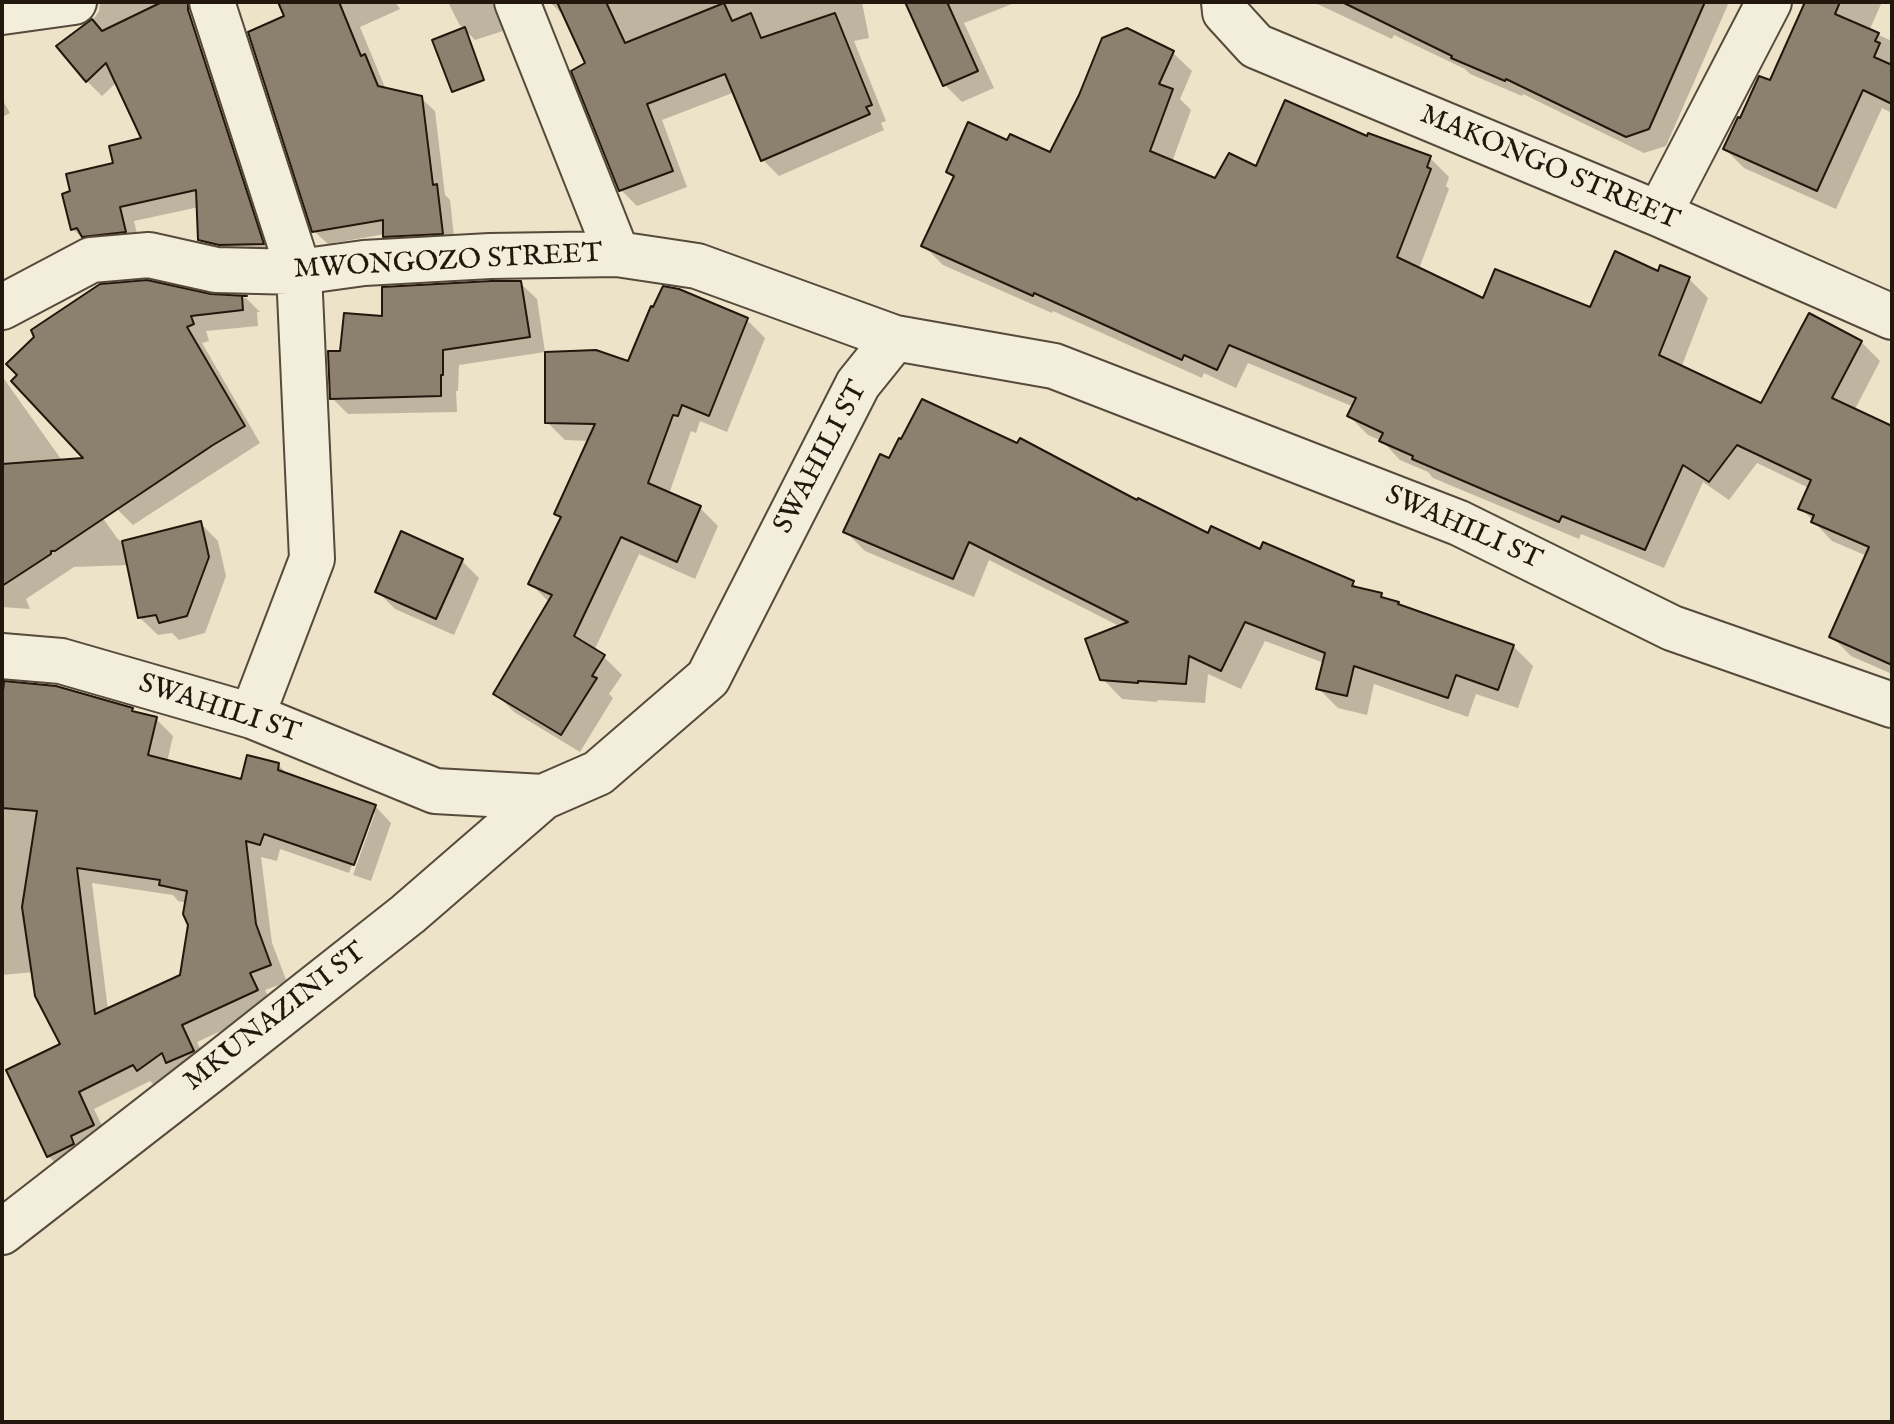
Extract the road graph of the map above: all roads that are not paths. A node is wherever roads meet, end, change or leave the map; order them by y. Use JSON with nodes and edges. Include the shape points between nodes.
{"nodes":[{"id":1,"x":74,"y":2,"type":"edge"},
{"id":2,"x":212,"y":2,"type":"edge"},
{"id":3,"x":517,"y":2,"type":"edge"},
{"id":4,"x":1224,"y":2,"type":"edge"},
{"id":5,"x":1769,"y":2,"type":"edge"},
{"id":6,"x":2,"y":12,"type":"edge"},
{"id":7,"x":1659,"y":214,"type":"junction"},
{"id":8,"x":617,"y":254,"type":"junction"},
{"id":9,"x":299,"y":272,"type":"junction"},
{"id":10,"x":2,"y":307,"type":"edge"},
{"id":11,"x":1892,"y":317,"type":"edge"},
{"id":12,"x":895,"y":338,"type":"junction"},
{"id":13,"x":2,"y":656,"type":"edge"},
{"id":14,"x":1892,"y":705,"type":"edge"},
{"id":15,"x":252,"y":716,"type":"junction"},
{"id":16,"x":543,"y":797,"type":"junction"},
{"id":17,"x":4,"y":1225,"type":"edge"}],
"edges":[{"from":1,"to":6,"type":"street"},
{"from":2,"to":9,"type":"street"},
{"from":3,"to":8,"type":"street"},
{"from":4,"to":7,"type":"street","name":"MAKONGO STREET","via":[[1225,12],[1256,46]]},
{"from":5,"to":7,"type":"street"},
{"from":7,"to":11,"type":"street","name":"MAKONGO STREET"},
{"from":8,"to":9,"type":"street","name":"MWONGOZO STREET","via":[[395,261]]},
{"from":8,"to":12,"type":"street","name":"MWONGOZO STREET","via":[[697,266]]},
{"from":9,"to":10,"type":"street","name":"MWONGOZO STREET","via":[[216,270],[149,255],[91,260]]},
{"from":9,"to":15,"type":"street","via":[[312,559]]},
{"from":12,"to":14,"type":"street","name":"SWAHILI ST","via":[[1054,366],[1459,523],[1672,628]]},
{"from":12,"to":16,"type":"street","name":"SWAHILI ST","via":[[858,384],[708,678],[598,773]]},
{"from":13,"to":15,"type":"street","name":"SWAHILI ST","via":[[61,661]]},
{"from":15,"to":16,"type":"street","name":"SWAHILI ST","via":[[435,791]]},
{"from":16,"to":17,"type":"street","name":"MKUNAZINI ST","via":[[408,914]]}]}
